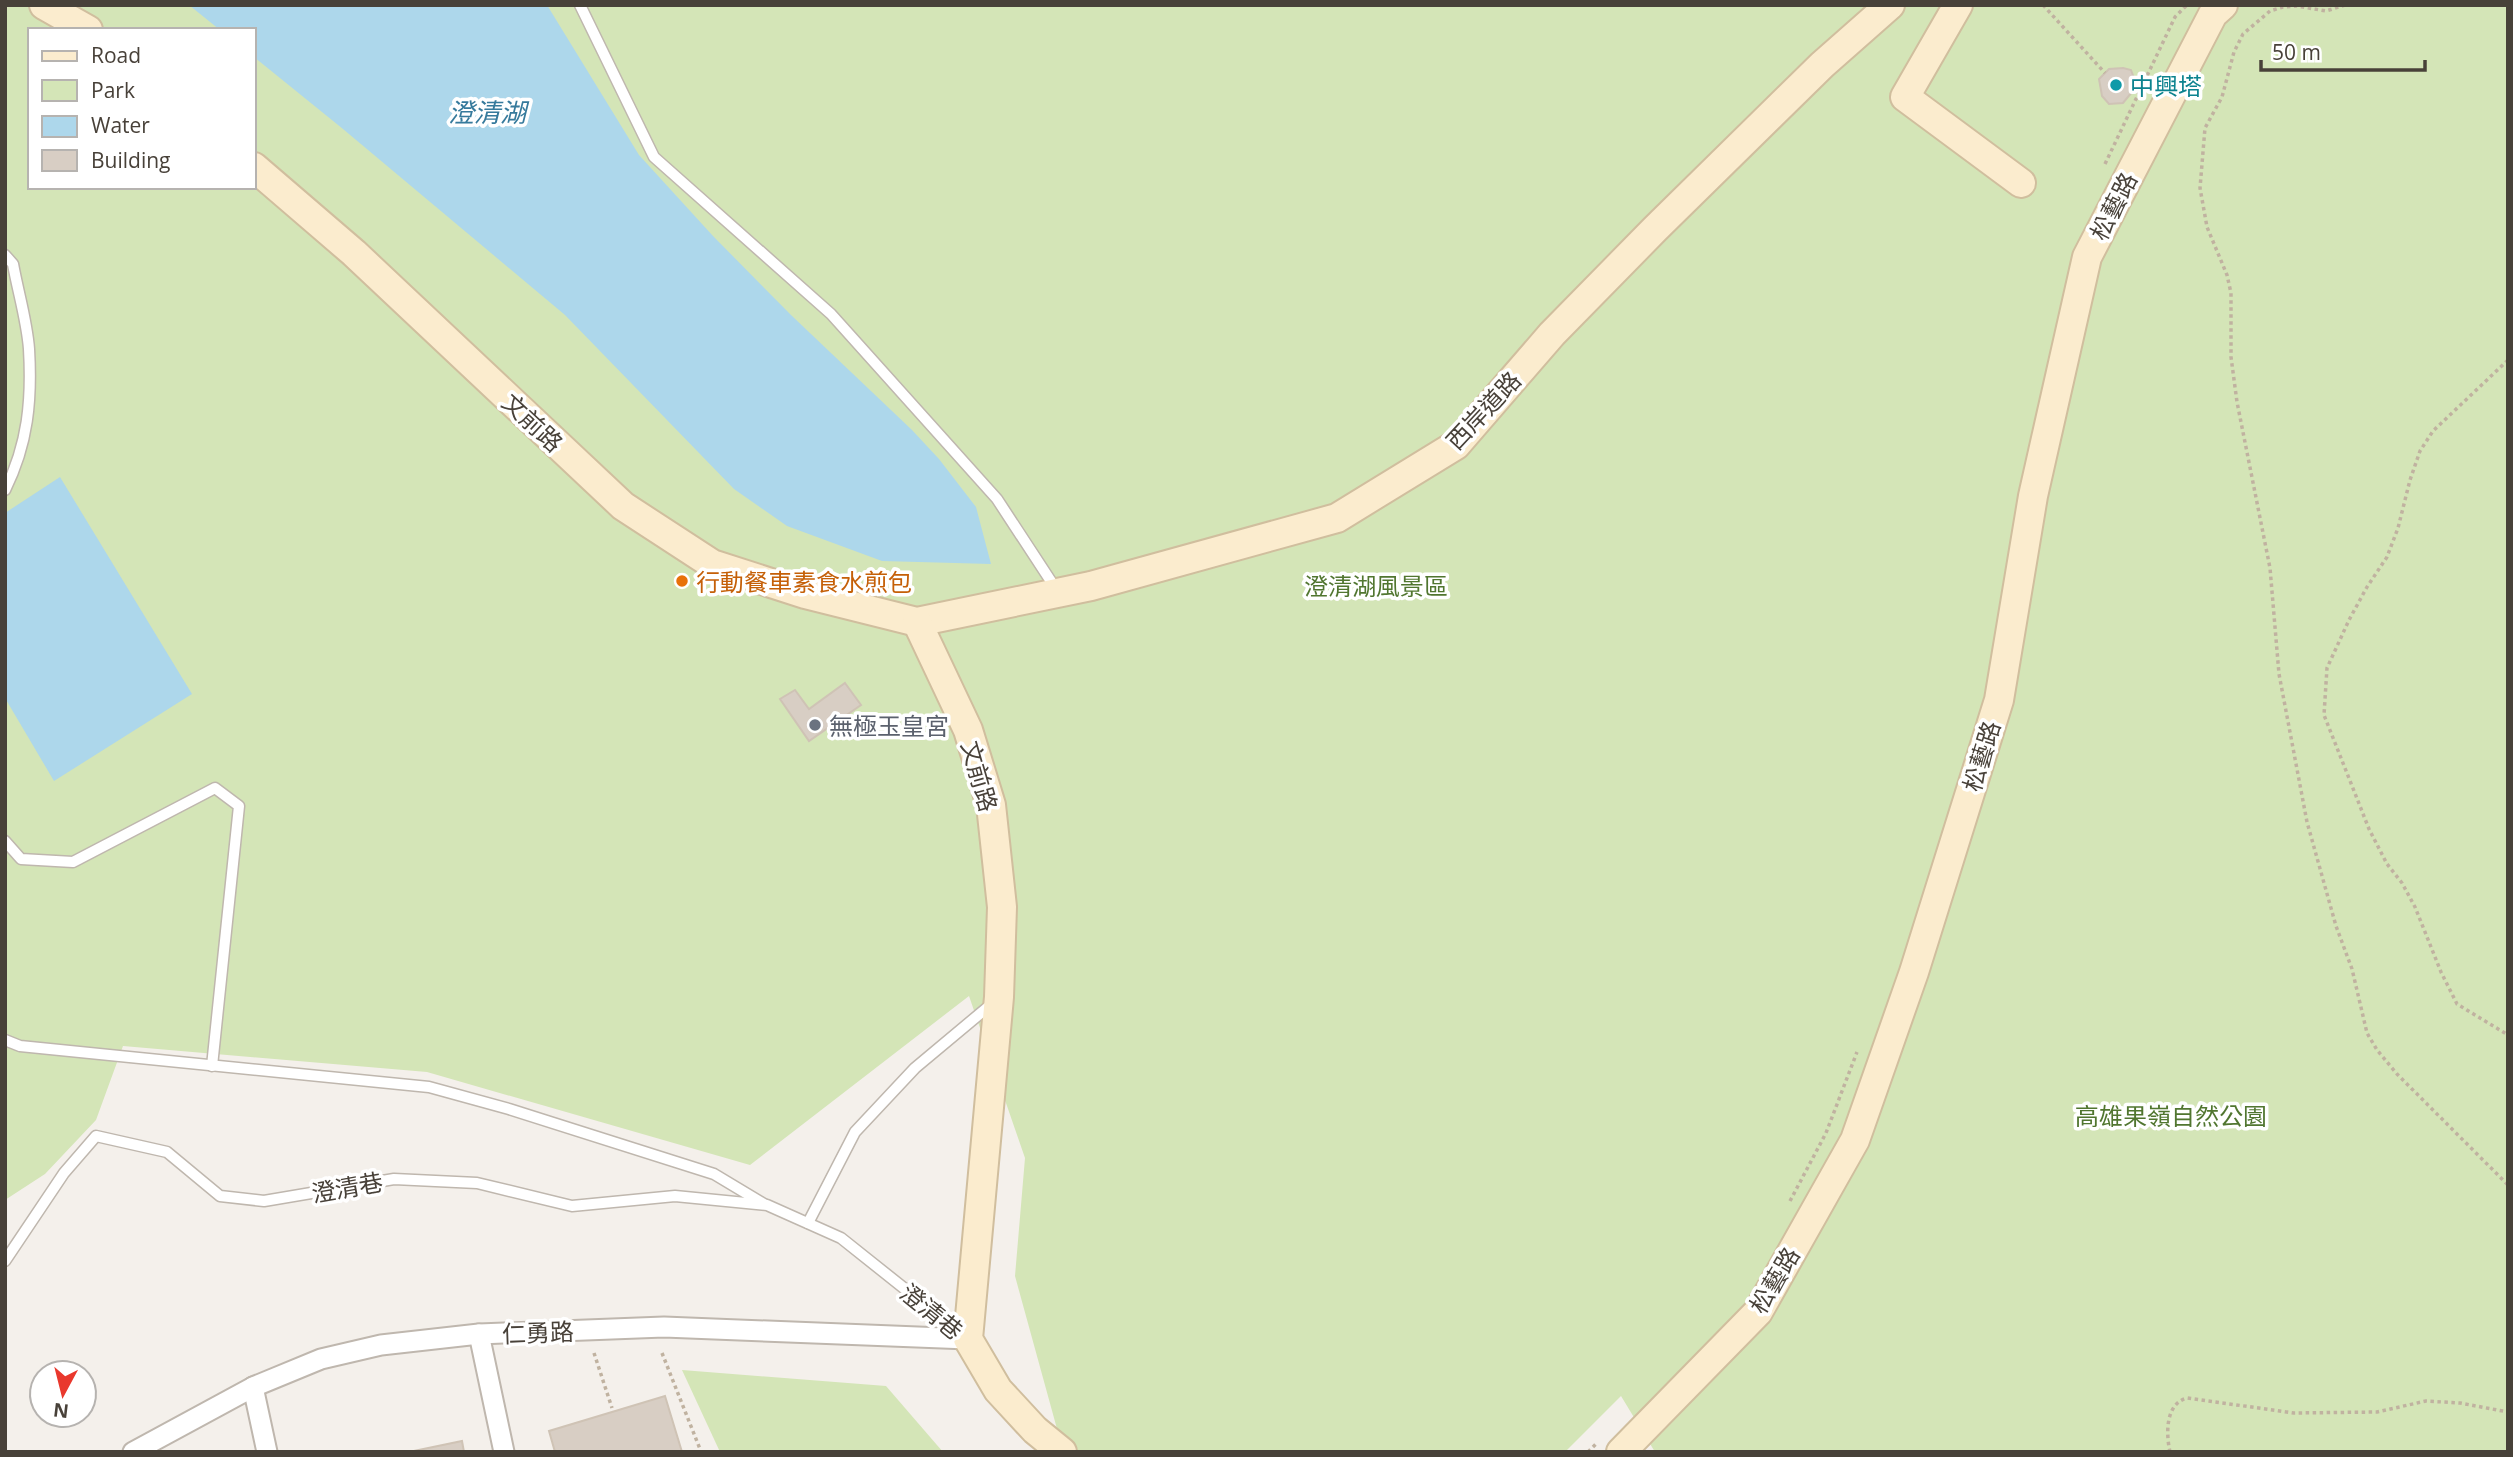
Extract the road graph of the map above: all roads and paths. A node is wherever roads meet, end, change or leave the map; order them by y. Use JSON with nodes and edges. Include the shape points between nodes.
{"nodes":[{"id":1,"x":44,"y":5,"type":"edge"},
{"id":2,"x":580,"y":5,"type":"edge"},
{"id":3,"x":1890,"y":5,"type":"edge"},
{"id":4,"x":1958,"y":5,"type":"edge"},
{"id":5,"x":2043,"y":5,"type":"edge"},
{"id":6,"x":2187,"y":5,"type":"edge"},
{"id":7,"x":2223,"y":5,"type":"edge"},
{"id":8,"x":2345,"y":5,"type":"edge"},
{"id":9,"x":84,"y":28,"type":"edge"},
{"id":10,"x":2105,"y":73,"type":"dead end"},
{"id":11,"x":256,"y":169,"type":"edge"},
{"id":12,"x":2100,"y":174,"type":"dead end"},
{"id":13,"x":2021,"y":183,"type":"dead end"},
{"id":14,"x":5,"y":256,"type":"edge"},
{"id":15,"x":2508,"y":360,"type":"edge"},
{"id":16,"x":5,"y":490,"type":"edge"},
{"id":17,"x":1058,"y":592,"type":"junction"},
{"id":18,"x":917,"y":622,"type":"junction"},
{"id":19,"x":5,"y":841,"type":"edge"},
{"id":20,"x":999,"y":997,"type":"junction"},
{"id":21,"x":2508,"y":1034,"type":"edge"},
{"id":22,"x":5,"y":1040,"type":"edge"},
{"id":23,"x":1861,"y":1042,"type":"dead end"},
{"id":24,"x":212,"y":1066,"type":"junction"},
{"id":25,"x":2508,"y":1185,"type":"edge"},
{"id":26,"x":1789,"y":1203,"type":"dead end"},
{"id":27,"x":767,"y":1205,"type":"junction"},
{"id":28,"x":808,"y":1223,"type":"junction"},
{"id":29,"x":5,"y":1261,"type":"edge"},
{"id":30,"x":479,"y":1334,"type":"junction"},
{"id":31,"x":968,"y":1339,"type":"junction"},
{"id":32,"x":594,"y":1353,"type":"dead end"},
{"id":33,"x":662,"y":1353,"type":"dead end"},
{"id":34,"x":253,"y":1387,"type":"junction"},
{"id":35,"x":612,"y":1408,"type":"dead end"},
{"id":36,"x":2508,"y":1412,"type":"edge"},
{"id":37,"x":1610,"y":1447,"type":"edge"},
{"id":38,"x":700,"y":1449,"type":"dead end"},
{"id":39,"x":132,"y":1452,"type":"edge"},
{"id":40,"x":267,"y":1452,"type":"edge"},
{"id":41,"x":504,"y":1452,"type":"edge"},
{"id":42,"x":1062,"y":1452,"type":"edge"},
{"id":43,"x":1588,"y":1452,"type":"edge"},
{"id":44,"x":2170,"y":1452,"type":"edge"}],
"edges":[{"from":1,"to":9,"type":"street"},
{"from":2,"to":17,"type":"lane","via":[[654,158],[831,314],[997,499]]},
{"from":3,"to":17,"type":"street","name":"西岸道路","via":[[1655,229],[1552,334],[1456,445],[1337,519]]},
{"from":4,"to":13,"type":"street","via":[[1905,97]]},
{"from":5,"to":10,"type":"path"},
{"from":6,"to":12,"type":"path","via":[[2175,17]]},
{"from":7,"to":37,"type":"street","name":"松藝路","via":[[2213,14],[2087,257],[2033,496],[1998,699],[1914,972],[1855,1140],[1758,1312]]},
{"from":8,"to":25,"type":"path","via":[[2326,11],[2297,6],[2270,11],[2243,34],[2222,97],[2205,128],[2200,188],[2207,227],[2231,293],[2231,357],[2237,402],[2270,568],[2279,674],[2307,822],[2367,1032],[2397,1074]]},
{"from":11,"to":18,"type":"street","name":"文前路","via":[[355,253],[623,506],[712,564],[805,594]]},
{"from":14,"to":16,"type":"lane","via":[[13,264],[29,347],[28,425]]},
{"from":15,"to":21,"type":"path","via":[[2433,431],[2420,452],[2387,557],[2327,668],[2325,715],[2369,830],[2415,907],[2457,1004]]},
{"from":17,"to":18,"type":"street","name":"西岸道路"},
{"from":18,"to":20,"type":"street","name":"文前路","via":[[968,730],[991,805],[1002,907]]},
{"from":19,"to":24,"type":"lane","via":[[21,859],[73,862],[215,789],[239,806]]},
{"from":20,"to":28,"type":"lane","via":[[915,1068],[855,1132]]},
{"from":20,"to":31,"type":"street","name":"文前路"},
{"from":22,"to":24,"type":"lane","name":"澄清巷","via":[[20,1046]]},
{"from":23,"to":26,"type":"path","via":[[1826,1133]]},
{"from":24,"to":27,"type":"lane","name":"澄清巷","via":[[429,1087],[713,1174]]},
{"from":27,"to":28,"type":"lane","name":"澄清巷"},
{"from":27,"to":29,"type":"lane","name":"澄清巷","via":[[675,1196],[572,1206],[477,1183],[394,1179],[264,1202],[220,1196],[167,1152],[96,1136],[64,1173]]},
{"from":28,"to":31,"type":"lane","name":"澄清巷","via":[[841,1238]]},
{"from":30,"to":31,"type":"street","name":"仁勇路","via":[[664,1327]]},
{"from":30,"to":34,"type":"street","name":"仁勇路","via":[[381,1345],[321,1359]]},
{"from":30,"to":41,"type":"street"},
{"from":31,"to":42,"type":"street","name":"澄清巷","via":[[998,1390]]},
{"from":32,"to":35,"type":"path"},
{"from":33,"to":38,"type":"path"},
{"from":34,"to":39,"type":"street","name":"仁勇路"},
{"from":34,"to":40,"type":"street"},
{"from":36,"to":44,"type":"path","via":[[2426,1401],[2377,1412],[2294,1413],[2187,1398],[2170,1413]]},
{"from":37,"to":43,"type":"path"}]}
